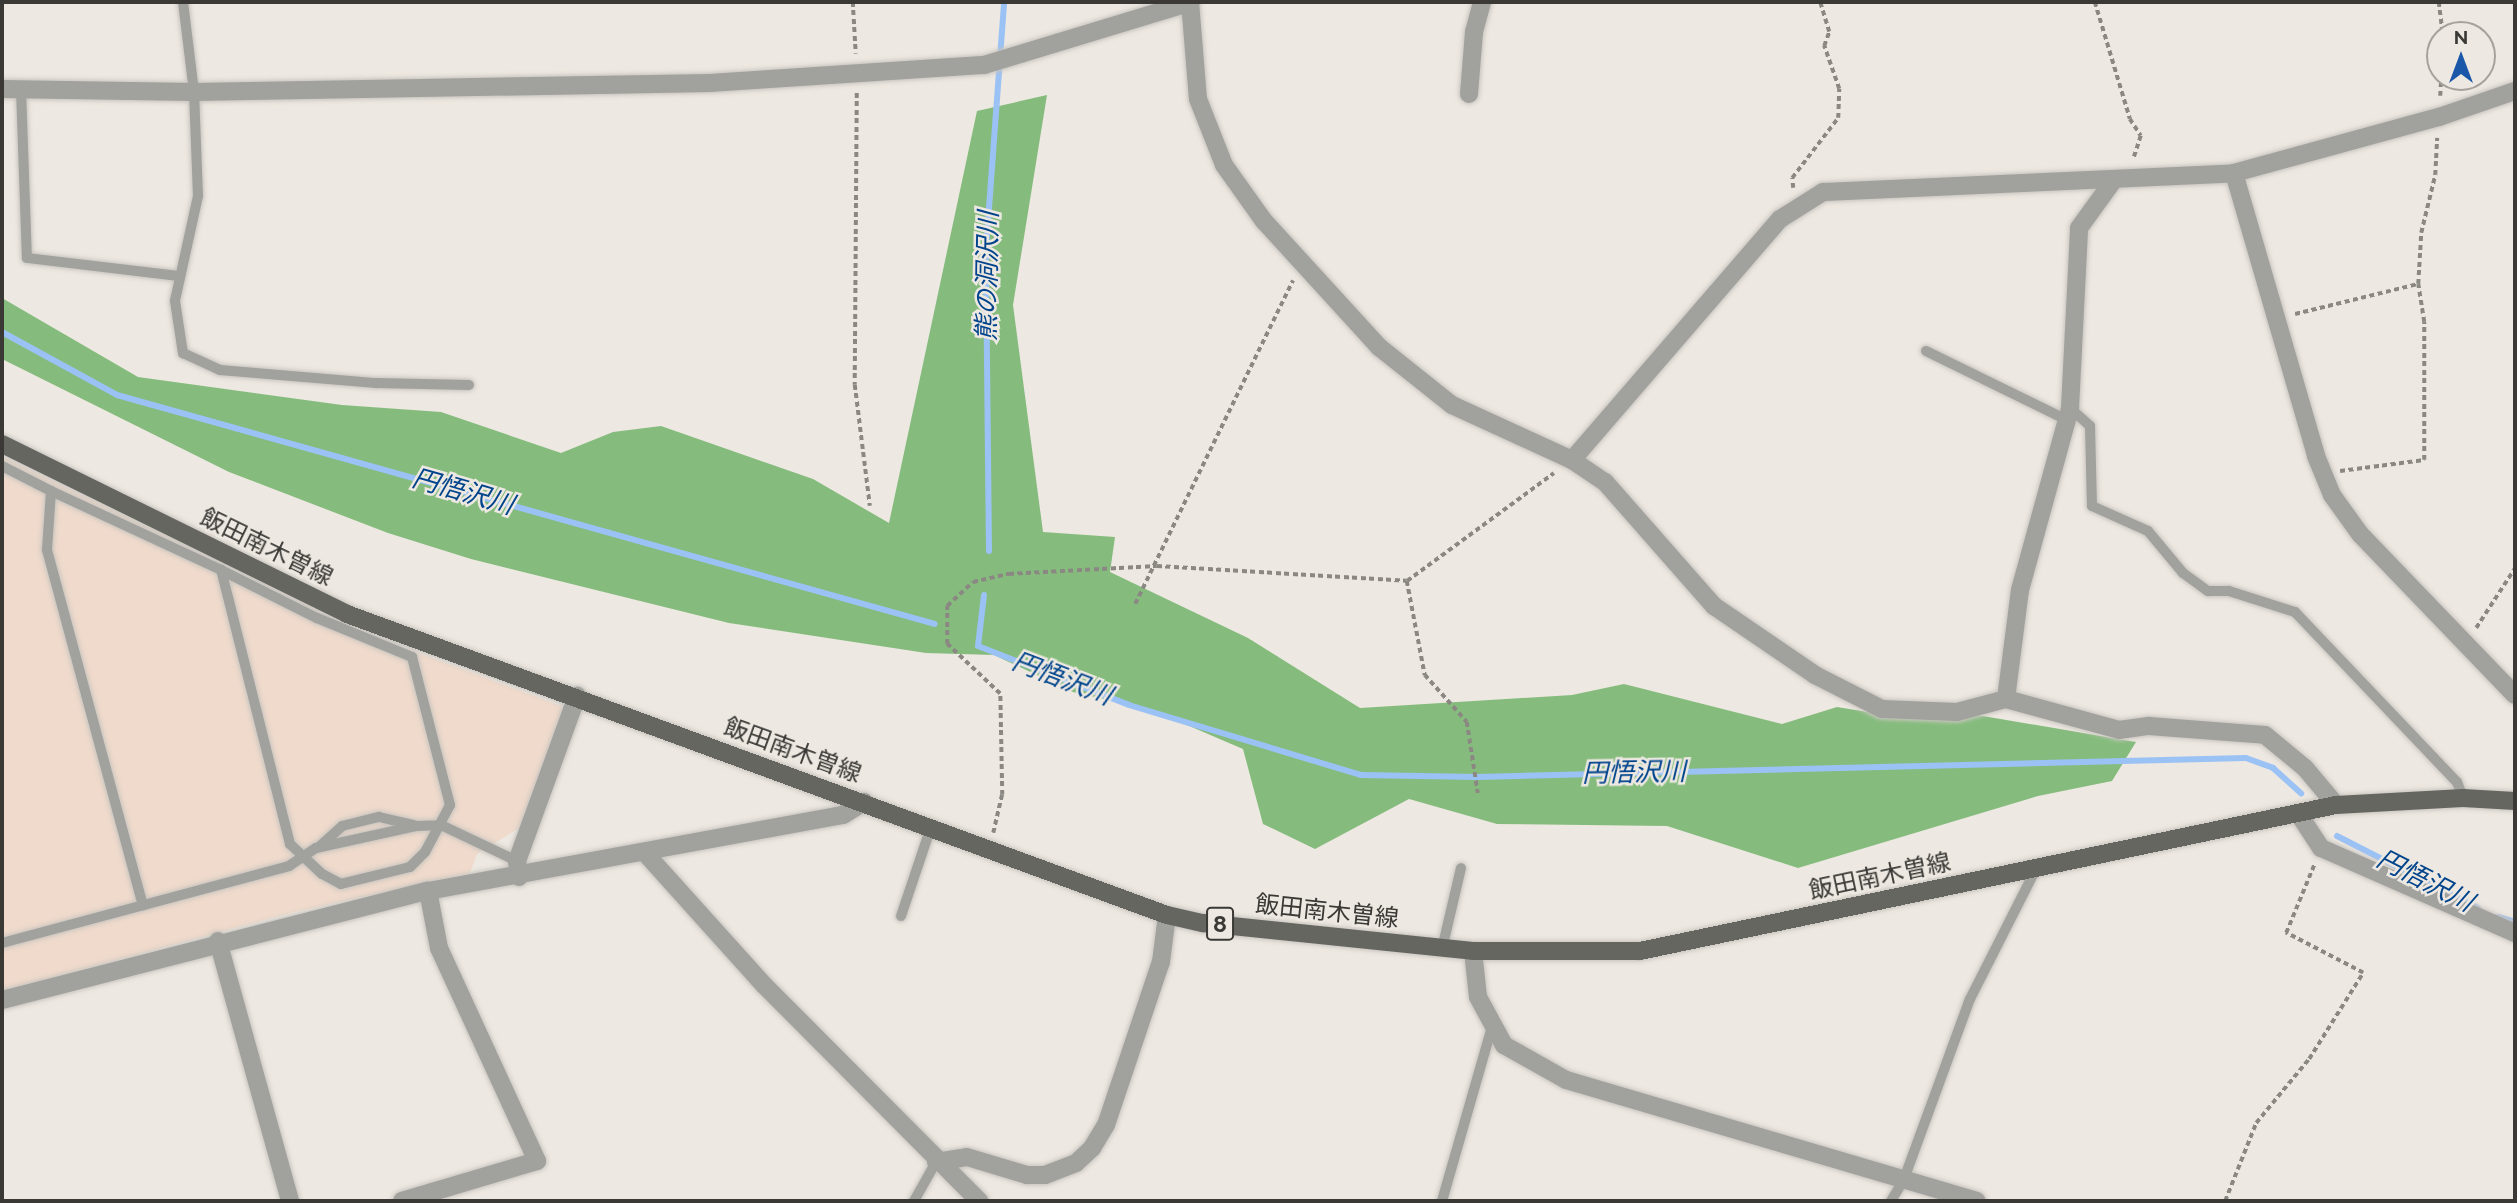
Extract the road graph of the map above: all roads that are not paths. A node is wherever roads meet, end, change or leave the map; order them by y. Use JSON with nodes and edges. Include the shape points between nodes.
{"nodes":[{"id":1,"x":183,"y":2,"type":"edge"},
{"id":2,"x":1191,"y":2,"type":"edge"},
{"id":3,"x":1482,"y":2,"type":"edge"},
{"id":4,"x":2,"y":89,"type":"edge"},
{"id":5,"x":21,"y":89,"type":"junction"},
{"id":6,"x":2515,"y":90,"type":"edge"},
{"id":7,"x":194,"y":92,"type":"junction"},
{"id":8,"x":1469,"y":94,"type":"dead end"},
{"id":9,"x":2234,"y":173,"type":"junction"},
{"id":10,"x":2113,"y":181,"type":"junction"},
{"id":11,"x":178,"y":276,"type":"junction"},
{"id":12,"x":1926,"y":351,"type":"dead end"},
{"id":13,"x":470,"y":385,"type":"dead end"},
{"id":14,"x":2069,"y":414,"type":"junction"},
{"id":15,"x":2,"y":444,"type":"edge"},
{"id":16,"x":1572,"y":460,"type":"junction"},
{"id":17,"x":2,"y":466,"type":"edge"},
{"id":18,"x":51,"y":492,"type":"junction"},
{"id":19,"x":221,"y":570,"type":"junction"},
{"id":20,"x":2515,"y":695,"type":"edge"},
{"id":21,"x":577,"y":696,"type":"junction"},
{"id":22,"x":2006,"y":699,"type":"junction"},
{"id":23,"x":2463,"y":798,"type":"junction"},
{"id":24,"x":2515,"y":801,"type":"edge"},
{"id":25,"x":864,"y":802,"type":"junction"},
{"id":26,"x":2336,"y":805,"type":"junction"},
{"id":27,"x":2298,"y":813,"type":"junction"},
{"id":28,"x":441,"y":825,"type":"junction"},
{"id":29,"x":416,"y":826,"type":"junction"},
{"id":30,"x":931,"y":827,"type":"junction"},
{"id":31,"x":316,"y":848,"type":"junction"},
{"id":32,"x":646,"y":854,"type":"junction"},
{"id":33,"x":303,"y":857,"type":"junction"},
{"id":34,"x":2037,"y":866,"type":"junction"},
{"id":35,"x":1461,"y":868,"type":"dead end"},
{"id":36,"x":518,"y":869,"type":"junction"},
{"id":37,"x":428,"y":891,"type":"junction"},
{"id":38,"x":143,"y":905,"type":"junction"},
{"id":39,"x":1167,"y":915,"type":"junction"},
{"id":40,"x":901,"y":916,"type":"dead end"},
{"id":41,"x":2515,"y":933,"type":"edge"},
{"id":42,"x":218,"y":941,"type":"junction"},
{"id":43,"x":2,"y":943,"type":"edge"},
{"id":44,"x":1442,"y":948,"type":"junction"},
{"id":45,"x":1474,"y":951,"type":"junction"},
{"id":46,"x":2,"y":1000,"type":"edge"},
{"id":47,"x":1492,"y":1027,"type":"junction"},
{"id":48,"x":936,"y":1162,"type":"junction"},
{"id":49,"x":1904,"y":1180,"type":"junction"},
{"id":50,"x":290,"y":1201,"type":"edge"},
{"id":51,"x":402,"y":1201,"type":"edge"},
{"id":52,"x":914,"y":1201,"type":"edge"},
{"id":53,"x":979,"y":1201,"type":"edge"},
{"id":54,"x":1442,"y":1201,"type":"edge"},
{"id":55,"x":1891,"y":1201,"type":"edge"},
{"id":56,"x":1978,"y":1201,"type":"edge"}],
"edges":[{"from":1,"to":7,"type":"lane"},
{"from":2,"to":7,"type":"street","via":[[984,65],[711,83]]},
{"from":2,"to":16,"type":"street","via":[[1198,99],[1224,165],[1264,221],[1379,347],[1452,405]]},
{"from":3,"to":8,"type":"street","via":[[1474,32]]},
{"from":4,"to":5,"type":"street"},
{"from":5,"to":7,"type":"street"},
{"from":5,"to":11,"type":"lane","via":[[27,258]]},
{"from":6,"to":9,"type":"street","via":[[2439,117]]},
{"from":7,"to":11,"type":"lane","via":[[198,196],[186,261]]},
{"from":9,"to":10,"type":"street"},
{"from":9,"to":20,"type":"street","via":[[2332,495],[2360,534]]},
{"from":10,"to":14,"type":"street","via":[[2079,228]]},
{"from":10,"to":16,"type":"street","via":[[1848,187],[1823,192],[1795,208]]},
{"from":11,"to":13,"type":"lane","via":[[175,301],[183,353],[220,370],[376,383]]},
{"from":12,"to":14,"type":"lane"},
{"from":14,"to":22,"type":"street","via":[[2020,590]]},
{"from":14,"to":23,"type":"lane","via":[[2090,426],[2092,506],[2148,531],[2183,573],[2208,591],[2229,591],[2295,612],[2456,782]]},
{"from":15,"to":21,"type":"main road","name":"飯田南木曽線","number":"8","via":[[347,614]]},
{"from":16,"to":22,"type":"street","via":[[1605,482],[1714,606],[1852,697],[1882,709],[1926,713],[1957,712]]},
{"from":17,"to":18,"type":"lane"},
{"from":18,"to":19,"type":"lane"},
{"from":18,"to":38,"type":"lane","via":[[47,550]]},
{"from":19,"to":28,"type":"lane","via":[[412,657],[450,806]]},
{"from":19,"to":33,"type":"lane","via":[[290,845]]},
{"from":21,"to":25,"type":"main road","name":"飯田南木曽線","number":"8"},
{"from":21,"to":36,"type":"street"},
{"from":22,"to":26,"type":"street","via":[[2119,730],[2149,726],[2265,735],[2305,768]]},
{"from":23,"to":24,"type":"main road","name":"飯田南木曽線","number":"8"},
{"from":23,"to":26,"type":"main road","name":"飯田南木曽線","number":"8"},
{"from":25,"to":30,"type":"main road","name":"飯田南木曽線","number":"8"},
{"from":25,"to":32,"type":"street","via":[[843,815]]},
{"from":26,"to":27,"type":"main road","name":"飯田南木曽線","number":"8"},
{"from":27,"to":34,"type":"main road","name":"飯田南木曽線","number":"8"},
{"from":27,"to":41,"type":"street","via":[[2321,848]]},
{"from":28,"to":29,"type":"lane"},
{"from":28,"to":33,"type":"lane","via":[[410,867],[341,884]]},
{"from":28,"to":36,"type":"lane"},
{"from":29,"to":31,"type":"lane"},
{"from":29,"to":31,"type":"lane","via":[[379,817],[342,826]]},
{"from":30,"to":39,"type":"main road","name":"飯田南木曽線","number":"8"},
{"from":30,"to":40,"type":"lane"},
{"from":31,"to":33,"type":"lane"},
{"from":32,"to":36,"type":"street"},
{"from":32,"to":48,"type":"street","via":[[764,985]]},
{"from":33,"to":38,"type":"lane","via":[[289,866]]},
{"from":34,"to":45,"type":"main road","name":"飯田南木曽線","number":"8","via":[[1640,951]]},
{"from":34,"to":49,"type":"lane","via":[[1970,999]]},
{"from":35,"to":44,"type":"lane"},
{"from":36,"to":37,"type":"street"},
{"from":37,"to":42,"type":"street"},
{"from":37,"to":51,"type":"street","via":[[439,948],[537,1161]]},
{"from":38,"to":43,"type":"lane"},
{"from":39,"to":44,"type":"main road","name":"飯田南木曽線","number":"8"},
{"from":39,"to":48,"type":"street","via":[[1161,962],[1106,1125],[1091,1148],[1076,1163],[1045,1175],[1027,1175],[967,1157]]},
{"from":42,"to":46,"type":"street"},
{"from":42,"to":50,"type":"street"},
{"from":44,"to":45,"type":"main road","name":"飯田南木曽線","number":"8"},
{"from":45,"to":47,"type":"street","via":[[1478,997]]},
{"from":47,"to":49,"type":"street","via":[[1504,1045],[1566,1080]]},
{"from":47,"to":54,"type":"lane"},
{"from":48,"to":52,"type":"lane"},
{"from":48,"to":53,"type":"street"},
{"from":49,"to":55,"type":"lane"},
{"from":49,"to":56,"type":"street"}]}
